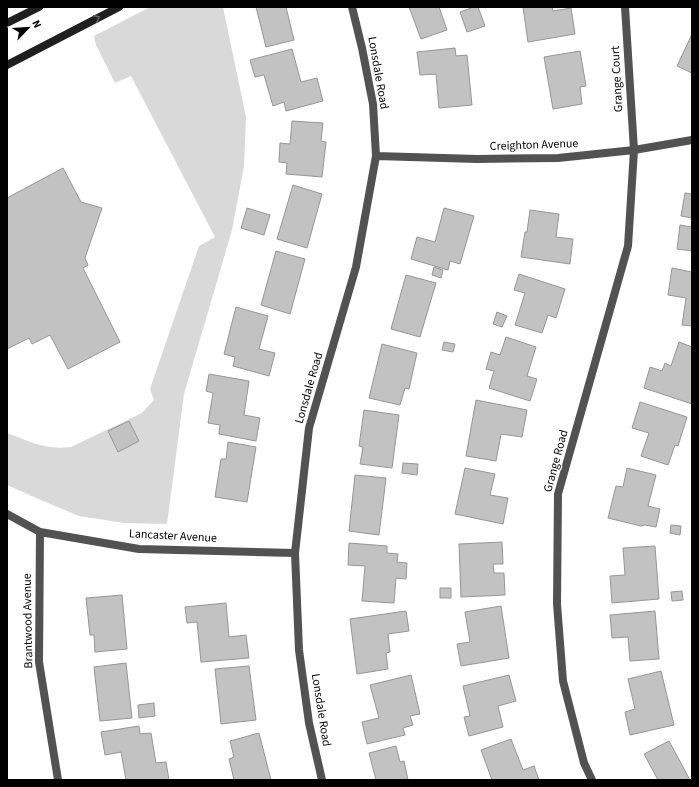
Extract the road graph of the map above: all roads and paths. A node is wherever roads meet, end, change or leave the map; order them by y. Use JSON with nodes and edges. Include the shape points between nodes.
{"nodes":[{"id":1,"x":39,"y":7,"type":"edge"},
{"id":2,"x":119,"y":7,"type":"edge"},
{"id":3,"x":352,"y":7,"type":"edge"},
{"id":4,"x":625,"y":7,"type":"edge"},
{"id":5,"x":7,"y":23,"type":"edge"},
{"id":6,"x":7,"y":66,"type":"edge"},
{"id":7,"x":692,"y":140,"type":"edge"},
{"id":8,"x":634,"y":150,"type":"junction"},
{"id":9,"x":376,"y":156,"type":"junction"},
{"id":10,"x":7,"y":514,"type":"edge"},
{"id":11,"x":40,"y":532,"type":"junction"},
{"id":12,"x":295,"y":553,"type":"junction"},
{"id":13,"x":58,"y":780,"type":"edge"},
{"id":14,"x":322,"y":780,"type":"edge"},
{"id":15,"x":592,"y":780,"type":"edge"}],
"edges":[{"from":1,"to":5,"type":"main road"},
{"from":6,"to":2,"type":"main road","one_way":true},
{"from":3,"to":9,"type":"street","name":"Lonsdale Road","via":[[373,104]]},
{"from":4,"to":8,"type":"street","name":"Grange Court"},
{"from":7,"to":8,"type":"street","name":"Creighton Avenue"},
{"from":8,"to":9,"type":"street","name":"Creighton Avenue","via":[[558,158]]},
{"from":8,"to":15,"type":"street","name":"Grange Road","via":[[628,246],[558,494],[557,604],[564,681],[584,763]]},
{"from":9,"to":12,"type":"street","name":"Lonsdale Road","via":[[356,267],[309,428]]},
{"from":10,"to":11,"type":"street","name":"Lancaster Avenue"},
{"from":11,"to":12,"type":"street","name":"Lancaster Avenue","via":[[139,548]]},
{"from":11,"to":13,"type":"street","name":"Brantwood Avenue","via":[[39,662]]},
{"from":12,"to":14,"type":"street","name":"Lonsdale Road","via":[[299,650],[309,723]]}]}
